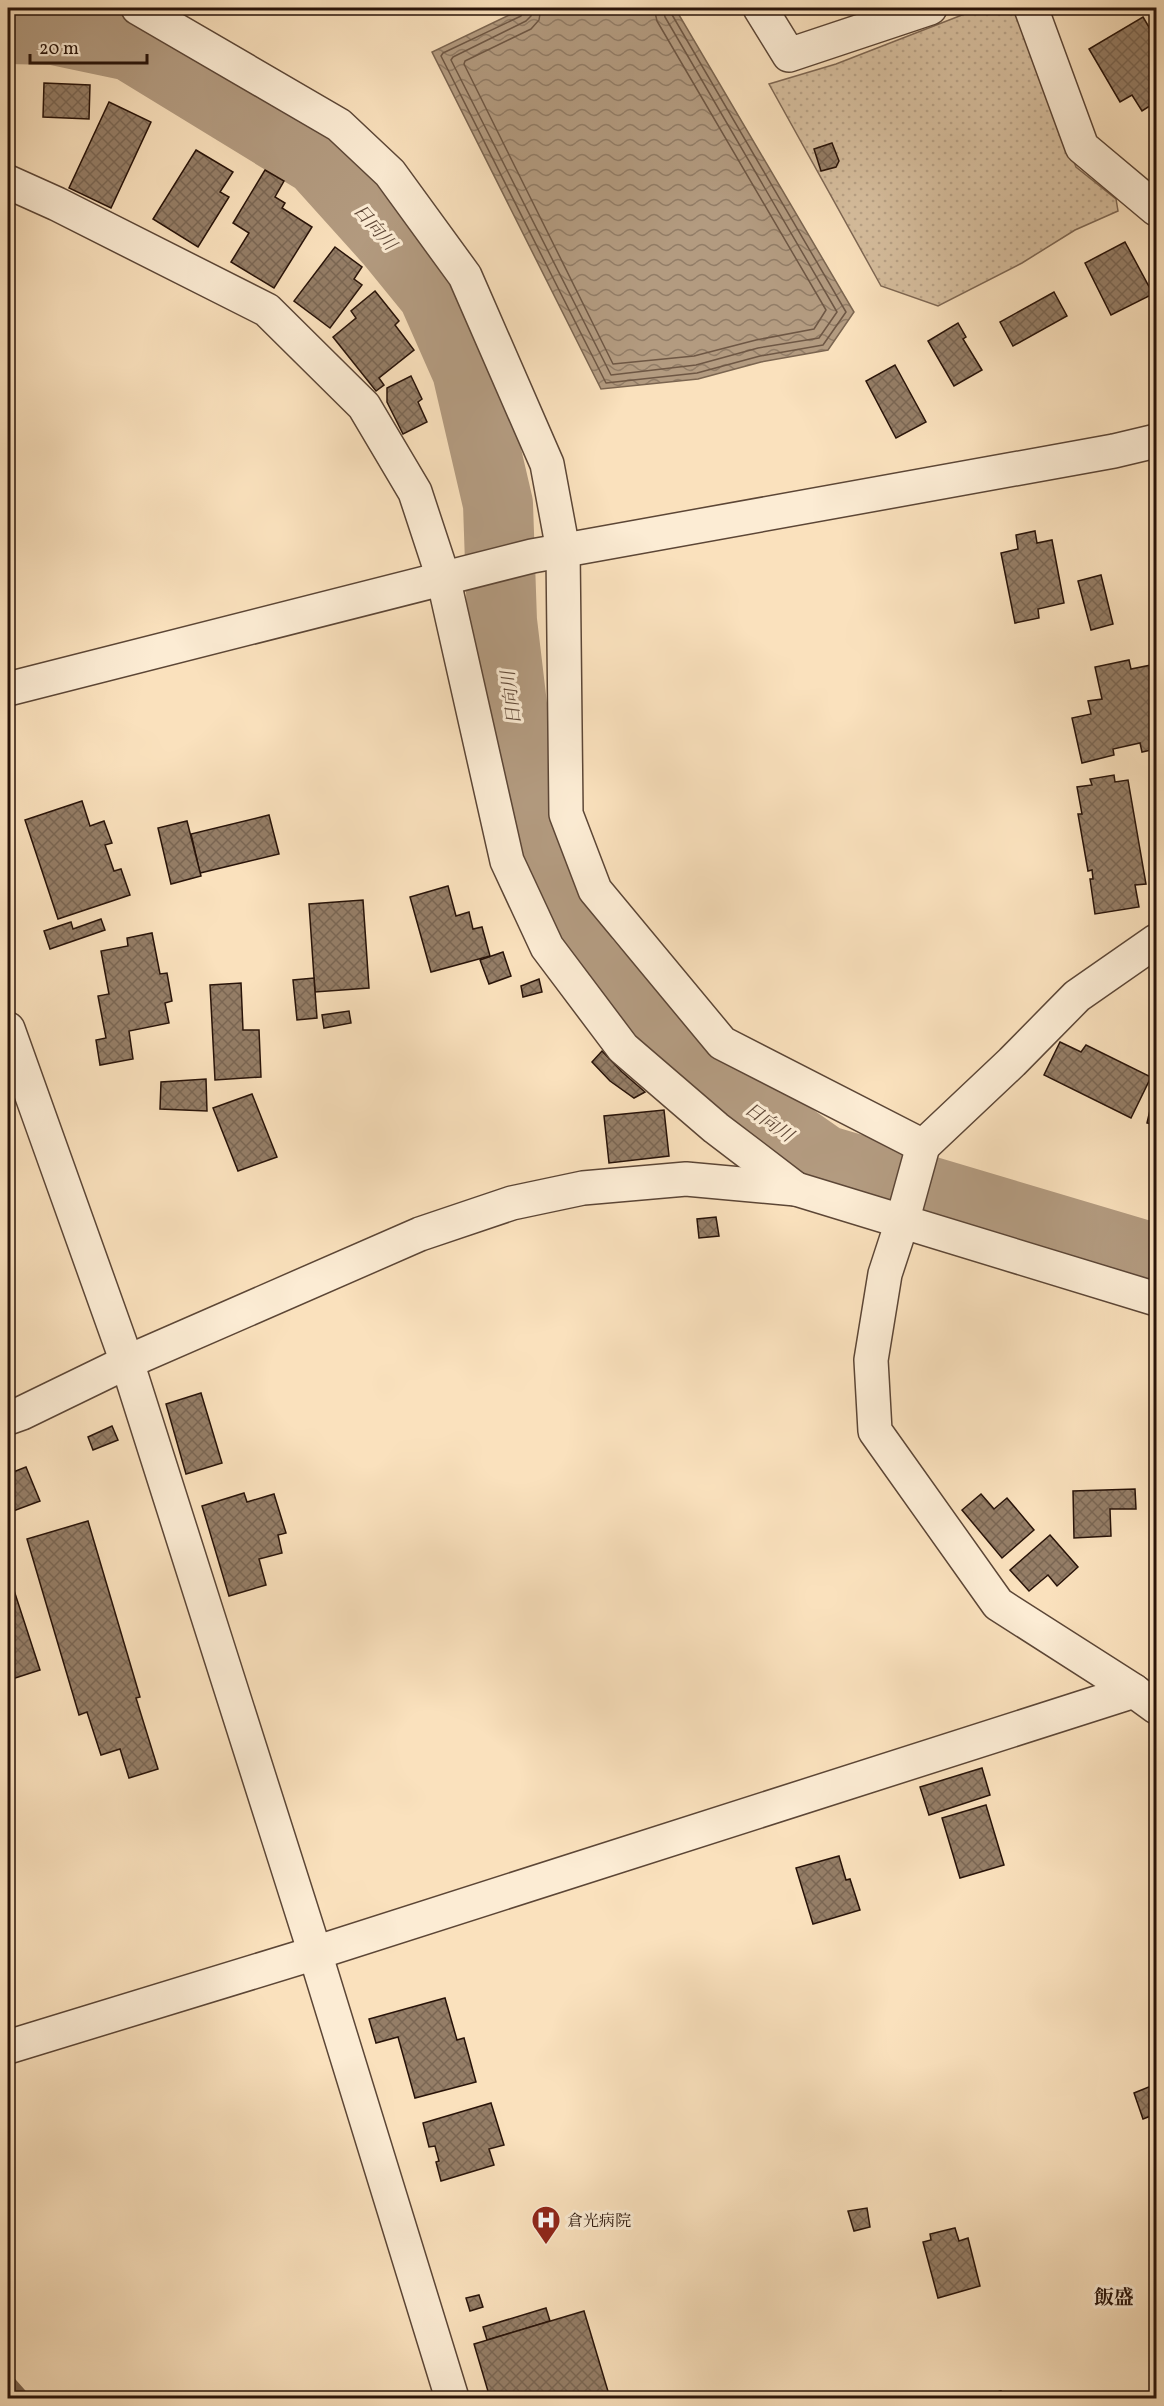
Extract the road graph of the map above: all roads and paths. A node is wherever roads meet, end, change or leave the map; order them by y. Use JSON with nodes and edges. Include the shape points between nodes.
{"nodes":[{"id":1,"x":138,"y":8,"type":"edge"},
{"id":2,"x":760,"y":8,"type":"edge"},
{"id":3,"x":930,"y":8,"type":"edge"},
{"id":4,"x":1031,"y":8,"type":"edge"},
{"id":5,"x":8,"y":182,"type":"edge"},
{"id":6,"x":1156,"y":209,"type":"edge"},
{"id":7,"x":1156,"y":441,"type":"edge"},
{"id":8,"x":547,"y":553,"type":"junction"},
{"id":9,"x":453,"y":576,"type":"junction"},
{"id":10,"x":8,"y":689,"type":"edge"},
{"id":11,"x":1156,"y":941,"type":"edge"},
{"id":12,"x":8,"y":1029,"type":"edge"},
{"id":13,"x":923,"y":1146,"type":"junction"},
{"id":14,"x":796,"y":1189,"type":"junction"},
{"id":15,"x":902,"y":1222,"type":"junction"},
{"id":16,"x":1156,"y":1299,"type":"edge"},
{"id":17,"x":127,"y":1362,"type":"junction"},
{"id":18,"x":8,"y":1418,"type":"edge"},
{"id":19,"x":1145,"y":1699,"type":"edge"},
{"id":20,"x":315,"y":1953,"type":"junction"},
{"id":21,"x":8,"y":2047,"type":"edge"},
{"id":22,"x":452,"y":2398,"type":"edge"}],
"edges":[{"from":1,"to":8,"type":"street","via":[[339,125],[390,173],[465,276],[547,464]]},
{"from":2,"to":3,"type":"street","via":[[789,55]]},
{"from":4,"to":6,"type":"street","via":[[1082,147]]},
{"from":5,"to":9,"type":"street","via":[[267,310],[364,406],[415,492]]},
{"from":7,"to":8,"type":"street"},
{"from":8,"to":9,"type":"street"},
{"from":8,"to":13,"type":"street","via":[[566,814],[595,890],[722,1043]]},
{"from":9,"to":10,"type":"street"},
{"from":9,"to":14,"type":"street","via":[[507,861],[547,947],[623,1048],[716,1128]]},
{"from":11,"to":13,"type":"street","via":[[1077,996]]},
{"from":12,"to":17,"type":"street"},
{"from":13,"to":15,"type":"street"},
{"from":14,"to":15,"type":"street"},
{"from":14,"to":17,"type":"street","via":[[686,1179],[583,1188],[512,1203],[420,1234]]},
{"from":15,"to":16,"type":"street"},
{"from":15,"to":19,"type":"street","via":[[885,1274],[871,1360],[875,1431],[999,1604]]},
{"from":17,"to":18,"type":"street"},
{"from":17,"to":20,"type":"street"},
{"from":19,"to":20,"type":"street"},
{"from":20,"to":21,"type":"street"},
{"from":20,"to":22,"type":"street"}]}
